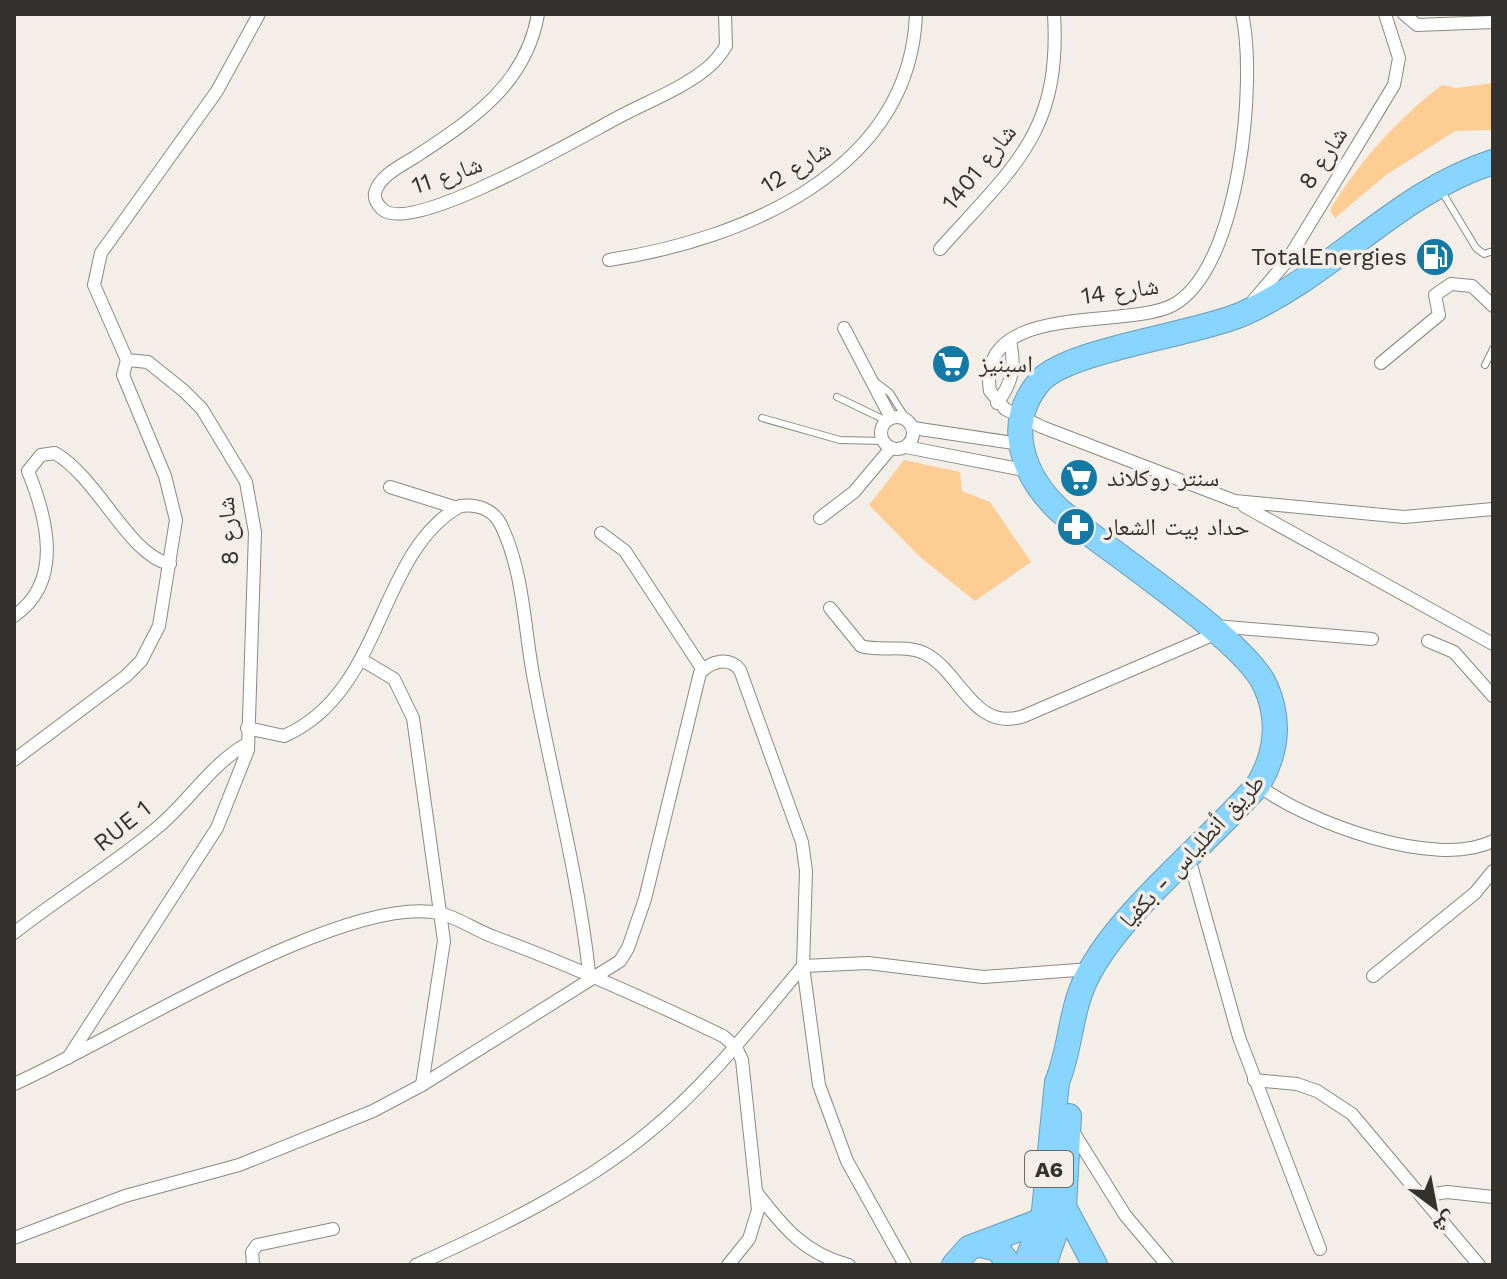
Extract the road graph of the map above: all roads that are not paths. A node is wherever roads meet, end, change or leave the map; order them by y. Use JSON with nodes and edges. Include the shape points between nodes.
{"nodes":[{"id":1,"x":259,"y":14,"type":"edge"},
{"id":2,"x":538,"y":14,"type":"edge"},
{"id":3,"x":725,"y":14,"type":"edge"},
{"id":4,"x":916,"y":14,"type":"edge"},
{"id":5,"x":1054,"y":14,"type":"edge"},
{"id":6,"x":1242,"y":14,"type":"edge"},
{"id":7,"x":1385,"y":14,"type":"edge"},
{"id":8,"x":1404,"y":14,"type":"edge"},
{"id":9,"x":1493,"y":22,"type":"edge"},
{"id":10,"x":1493,"y":162,"type":"edge"},
{"id":11,"x":1437,"y":183,"type":"junction"},
{"id":12,"x":940,"y":249,"type":"dead end"},
{"id":13,"x":1493,"y":251,"type":"edge"},
{"id":14,"x":609,"y":260,"type":"dead end"},
{"id":15,"x":1493,"y":306,"type":"edge"},
{"id":16,"x":1243,"y":313,"type":"junction"},
{"id":17,"x":844,"y":328,"type":"dead end"},
{"id":18,"x":1010,"y":342,"type":"junction"},
{"id":19,"x":1493,"y":349,"type":"edge"},
{"id":20,"x":127,"y":360,"type":"junction"},
{"id":21,"x":1381,"y":363,"type":"dead end"},
{"id":22,"x":1485,"y":365,"type":"dead end"},
{"id":23,"x":1011,"y":380,"type":"junction"},
{"id":24,"x":874,"y":382,"type":"junction"},
{"id":25,"x":1033,"y":392,"type":"junction"},
{"id":26,"x":837,"y":397,"type":"dead end"},
{"id":27,"x":997,"y":403,"type":"junction"},
{"id":28,"x":1023,"y":416,"type":"junction"},
{"id":29,"x":762,"y":418,"type":"dead end"},
{"id":30,"x":889,"y":420,"type":"junction"},
{"id":31,"x":910,"y":424,"type":"junction"},
{"id":32,"x":1020,"y":444,"type":"junction"},
{"id":33,"x":887,"y":445,"type":"junction"},
{"id":34,"x":906,"y":447,"type":"junction"},
{"id":35,"x":14,"y":466,"type":"edge"},
{"id":36,"x":28,"y":471,"type":"junction"},
{"id":37,"x":1029,"y":471,"type":"junction"},
{"id":38,"x":390,"y":487,"type":"dead end"},
{"id":39,"x":1235,"y":501,"type":"junction"},
{"id":40,"x":457,"y":508,"type":"junction"},
{"id":41,"x":1301,"y":509,"type":"junction"},
{"id":42,"x":1493,"y":509,"type":"edge"},
{"id":43,"x":820,"y":518,"type":"dead end"},
{"id":44,"x":601,"y":533,"type":"dead end"},
{"id":45,"x":1298,"y":533,"type":"junction"},
{"id":46,"x":170,"y":564,"type":"junction"},
{"id":47,"x":830,"y":608,"type":"dead end"},
{"id":48,"x":14,"y":616,"type":"edge"},
{"id":49,"x":1212,"y":629,"type":"junction"},
{"id":50,"x":1372,"y":639,"type":"dead end"},
{"id":51,"x":1428,"y":641,"type":"dead end"},
{"id":52,"x":1493,"y":644,"type":"edge"},
{"id":53,"x":362,"y":660,"type":"junction"},
{"id":54,"x":703,"y":670,"type":"junction"},
{"id":55,"x":1493,"y":696,"type":"edge"},
{"id":56,"x":247,"y":728,"type":"junction"},
{"id":57,"x":248,"y":743,"type":"junction"},
{"id":58,"x":14,"y":760,"type":"edge"},
{"id":59,"x":1258,"y":785,"type":"junction"},
{"id":60,"x":1493,"y":841,"type":"edge"},
{"id":61,"x":1189,"y":858,"type":"junction"},
{"id":62,"x":1493,"y":871,"type":"edge"},
{"id":63,"x":441,"y":913,"type":"junction"},
{"id":64,"x":14,"y":933,"type":"edge"},
{"id":65,"x":803,"y":966,"type":"junction"},
{"id":66,"x":1091,"y":969,"type":"junction"},
{"id":67,"x":592,"y":974,"type":"junction"},
{"id":68,"x":1373,"y":976,"type":"dead end"},
{"id":69,"x":736,"y":1047,"type":"junction"},
{"id":70,"x":68,"y":1058,"type":"junction"},
{"id":71,"x":1063,"y":1071,"type":"junction"},
{"id":72,"x":1254,"y":1080,"type":"junction"},
{"id":73,"x":14,"y":1084,"type":"edge"},
{"id":74,"x":422,"y":1085,"type":"junction"},
{"id":75,"x":1069,"y":1125,"type":"junction"},
{"id":76,"x":756,"y":1192,"type":"junction"},
{"id":77,"x":1422,"y":1196,"type":"junction"},
{"id":78,"x":1493,"y":1197,"type":"edge"},
{"id":79,"x":1064,"y":1207,"type":"junction"},
{"id":80,"x":1043,"y":1220,"type":"junction"},
{"id":81,"x":333,"y":1229,"type":"dead end"},
{"id":82,"x":14,"y":1238,"type":"edge"},
{"id":83,"x":981,"y":1245,"type":"junction"},
{"id":84,"x":1320,"y":1249,"type":"dead end"},
{"id":85,"x":1094,"y":1264,"type":"edge"},
{"id":86,"x":253,"y":1265,"type":"edge"},
{"id":87,"x":416,"y":1265,"type":"edge"},
{"id":88,"x":728,"y":1265,"type":"edge"},
{"id":89,"x":849,"y":1265,"type":"edge"},
{"id":90,"x":905,"y":1265,"type":"edge"},
{"id":91,"x":954,"y":1265,"type":"edge"},
{"id":92,"x":1009,"y":1265,"type":"edge"},
{"id":93,"x":1025,"y":1265,"type":"edge"},
{"id":94,"x":1047,"y":1265,"type":"edge"},
{"id":95,"x":1167,"y":1265,"type":"edge"},
{"id":96,"x":1479,"y":1265,"type":"edge"}],
"edges":[{"from":1,"to":20,"type":"street","via":[[217,91],[97,262],[94,285]]},
{"from":2,"to":3,"type":"street","name":"شارع 11","via":[[524,59],[500,94],[386,176],[375,193],[385,212],[426,208],[501,180],[699,74],[726,46]]},
{"from":4,"to":14,"type":"street","name":"شارع 12","via":[[911,61],[897,94],[868,141],[836,171],[755,217],[648,254]]},
{"from":5,"to":12,"type":"street","name":"شارع 1401","via":[[1056,56],[1045,114],[1026,150]]},
{"from":6,"to":18,"type":"street","name":"شارع 14","via":[[1250,67],[1242,141],[1227,218],[1198,282],[1175,305],[1157,311],[1065,321]]},
{"from":7,"to":16,"type":"street","name":"شارع 8","via":[[1399,58],[1394,85],[1287,261]]},
{"from":8,"to":9,"type":"street","via":[[1417,25]]},
{"from":10,"to":11,"type":"highway","name":"طريق أنطلياس - بكفيا","number":"A6"},
{"from":11,"to":13,"type":"lane","via":[[1476,248],[1484,254]]},
{"from":11,"to":16,"type":"highway","name":"طريق أنطلياس - بكفيا","number":"A6","via":[[1309,277]]},
{"from":15,"to":21,"type":"street","via":[[1472,286],[1451,284],[1435,295],[1439,315]]},
{"from":16,"to":25,"type":"highway","name":"طريق أنطلياس - بكفيا","number":"A6","via":[[1187,333],[1072,361],[1047,375]]},
{"from":17,"to":24,"type":"street"},
{"from":18,"to":23,"type":"street"},
{"from":18,"to":27,"type":"street","via":[[999,351],[988,377]]},
{"from":19,"to":22,"type":"lane"},
{"from":20,"to":46,"type":"street","via":[[123,375],[174,507]]},
{"from":20,"to":56,"type":"street","name":"شارع 8","via":[[148,362],[202,409],[246,482],[255,532]]},
{"from":23,"to":25,"type":"street"},
{"from":23,"to":27,"type":"street"},
{"from":24,"to":30,"type":"street"},
{"from":24,"to":31,"type":"lane","via":[[890,393]]},
{"from":25,"to":28,"type":"highway","name":"طريق أنطلياس - بكفيا","number":"A6"},
{"from":26,"to":30,"type":"lane"},
{"from":27,"to":28,"type":"street"},
{"from":28,"to":32,"type":"highway","name":"طريق أنطلياس - بكفيا","number":"A6"},
{"from":28,"to":39,"type":"street"},
{"from":29,"to":33,"type":"lane","via":[[840,440]]},
{"from":30,"to":31,"type":"street"},
{"from":30,"to":33,"type":"street","via":[[881,430]]},
{"from":31,"to":32,"type":"street"},
{"from":31,"to":34,"type":"street","via":[[913,437]]},
{"from":32,"to":37,"type":"highway","name":"طريق أنطلياس - بكفيا","number":"A6"},
{"from":33,"to":34,"type":"street"},
{"from":33,"to":43,"type":"street","via":[[854,492]]},
{"from":34,"to":37,"type":"street"},
{"from":35,"to":36,"type":"street"},
{"from":36,"to":46,"type":"street","via":[[41,455],[60,455],[99,492],[139,547]]},
{"from":36,"to":48,"type":"street","via":[[45,515],[46,567],[34,595]]},
{"from":37,"to":49,"type":"highway","name":"طريق أنطلياس - بكفيا","number":"A6","via":[[1059,510]]},
{"from":38,"to":40,"type":"street"},
{"from":39,"to":41,"type":"street"},
{"from":39,"to":45,"type":"street"},
{"from":40,"to":53,"type":"street","via":[[419,547]]},
{"from":40,"to":67,"type":"street","via":[[480,507],[494,514],[516,570]]},
{"from":41,"to":42,"type":"street","via":[[1404,517]]},
{"from":41,"to":45,"type":"street","via":[[1295,521]]},
{"from":44,"to":54,"type":"street","via":[[625,551]]},
{"from":45,"to":52,"type":"street"},
{"from":46,"to":58,"type":"street","via":[[159,626],[141,661]]},
{"from":47,"to":49,"type":"street","via":[[855,642],[866,648],[920,651],[935,660],[980,710],[1003,719],[1024,716]]},
{"from":49,"to":50,"type":"street"},
{"from":49,"to":59,"type":"highway","name":"طريق أنطلياس - بكفيا","number":"A6","via":[[1256,671],[1270,699],[1275,743]]},
{"from":51,"to":55,"type":"street","via":[[1454,652]]},
{"from":53,"to":56,"type":"street","via":[[320,714],[302,727],[277,737]]},
{"from":53,"to":63,"type":"street","via":[[394,679],[413,718]]},
{"from":54,"to":65,"type":"street","via":[[723,661],[739,668],[798,827],[806,871]]},
{"from":54,"to":67,"type":"street","via":[[628,948],[620,961]]},
{"from":56,"to":57,"type":"street","name":"شارع 8"},
{"from":57,"to":64,"type":"street","name":"RUE 1","via":[[225,757],[137,844]]},
{"from":57,"to":70,"type":"street","name":"شارع 8","via":[[225,813]]},
{"from":59,"to":60,"type":"street","via":[[1312,817],[1403,845],[1447,851]]},
{"from":59,"to":61,"type":"highway","name":"طريق أنطلياس - بكفيا","number":"A6"},
{"from":61,"to":66,"type":"highway","name":"طريق أنطلياس - بكفيا","number":"A6"},
{"from":61,"to":72,"type":"street","via":[[1222,986]]},
{"from":62,"to":68,"type":"street","via":[[1475,893]]},
{"from":63,"to":67,"type":"street"},
{"from":63,"to":70,"type":"street","via":[[373,918],[304,941]]},
{"from":63,"to":74,"type":"street","via":[[444,951]]},
{"from":65,"to":66,"type":"street","via":[[868,963],[983,977]]},
{"from":65,"to":69,"type":"street"},
{"from":65,"to":90,"type":"street","via":[[813,1059],[826,1109],[847,1161]]},
{"from":66,"to":71,"type":"highway","name":"طريق أنطلياس - بكفيا","number":"A6","via":[[1075,1005]]},
{"from":67,"to":69,"type":"street"},
{"from":67,"to":74,"type":"street"},
{"from":69,"to":76,"type":"street","via":[[746,1085]]},
{"from":69,"to":87,"type":"street","via":[[652,1130],[598,1170]]},
{"from":70,"to":73,"type":"street"},
{"from":71,"to":75,"type":"highway","number":"A6"},
{"from":71,"to":80,"type":"highway","number":"A6","via":[[1055,1097]]},
{"from":72,"to":77,"type":"street","via":[[1297,1084],[1336,1101]]},
{"from":72,"to":84,"type":"street"},
{"from":74,"to":82,"type":"street","via":[[279,1150],[125,1196]]},
{"from":75,"to":79,"type":"highway","number":"A6"},
{"from":75,"to":95,"type":"street","via":[[1125,1215]]},
{"from":76,"to":88,"type":"street","via":[[756,1222]]},
{"from":76,"to":89,"type":"street","via":[[799,1242]]},
{"from":77,"to":78,"type":"street","via":[[1447,1192]]},
{"from":77,"to":96,"type":"street"},
{"from":79,"to":85,"type":"highway"},
{"from":79,"to":94,"type":"highway","number":"A6"},
{"from":80,"to":83,"type":"highway"},
{"from":80,"to":93,"type":"highway","number":"A6"},
{"from":81,"to":86,"type":"street","via":[[257,1245]]},
{"from":83,"to":91,"type":"highway","via":[[963,1252]]},
{"from":83,"to":92,"type":"highway","via":[[998,1249]]},
{"from":85,"to":94,"type":"highway","via":[[1064,1260]]}]}
